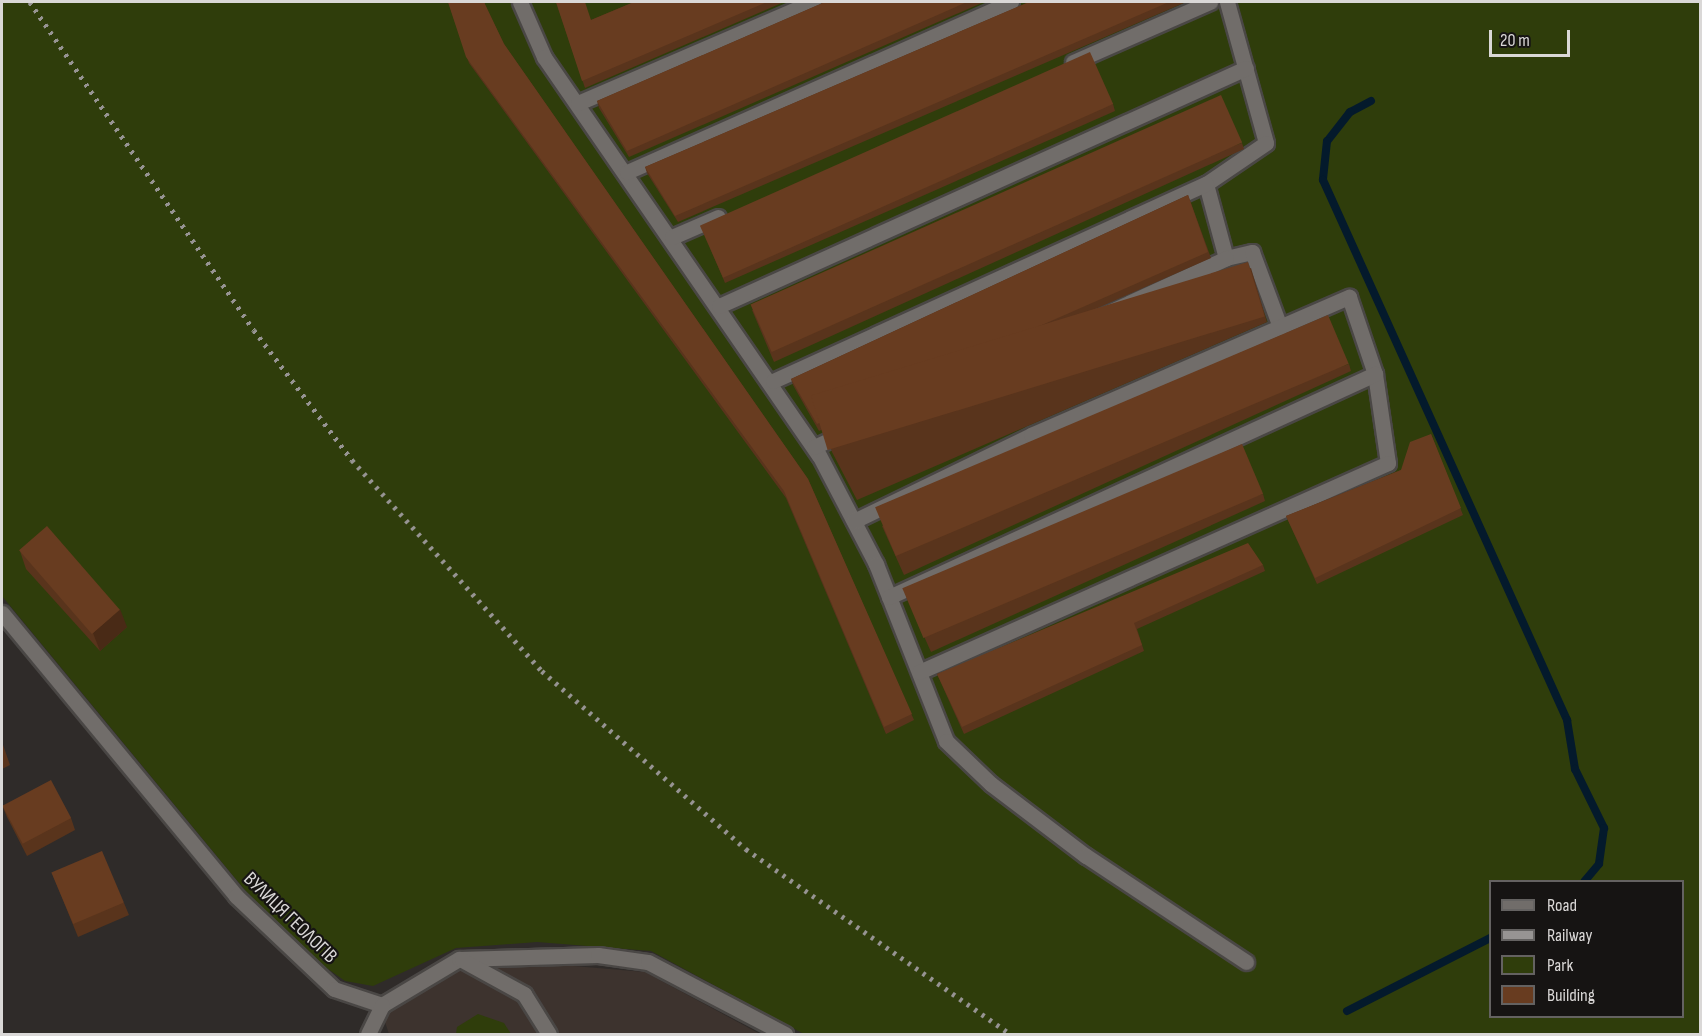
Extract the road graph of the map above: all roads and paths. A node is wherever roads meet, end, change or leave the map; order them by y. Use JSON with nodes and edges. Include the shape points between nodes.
{"nodes":[{"id":1,"x":520,"y":2,"type":"edge"},
{"id":2,"x":813,"y":2,"type":"edge"},
{"id":3,"x":1011,"y":2,"type":"edge"},
{"id":4,"x":1210,"y":2,"type":"edge"},
{"id":5,"x":1227,"y":2,"type":"edge"},
{"id":6,"x":1246,"y":68,"type":"junction"},
{"id":7,"x":1056,"y":69,"type":"edge"},
{"id":8,"x":578,"y":103,"type":"junction"},
{"id":9,"x":627,"y":172,"type":"junction"},
{"id":10,"x":1206,"y":184,"type":"junction"},
{"id":11,"x":738,"y":208,"type":"edge"},
{"id":12,"x":672,"y":237,"type":"junction"},
{"id":13,"x":1226,"y":258,"type":"junction"},
{"id":14,"x":719,"y":306,"type":"junction"},
{"id":15,"x":1280,"y":327,"type":"junction"},
{"id":16,"x":1375,"y":374,"type":"junction"},
{"id":17,"x":773,"y":381,"type":"junction"},
{"id":18,"x":814,"y":447,"type":"junction"},
{"id":19,"x":854,"y":521,"type":"junction"},
{"id":20,"x":889,"y":597,"type":"junction"},
{"id":21,"x":2,"y":613,"type":"edge"},
{"id":22,"x":919,"y":672,"type":"junction"},
{"id":23,"x":459,"y":959,"type":"junction"},
{"id":24,"x":1246,"y":962,"type":"dead end"},
{"id":25,"x":382,"y":1005,"type":"junction"},
{"id":26,"x":368,"y":1035,"type":"edge"},
{"id":27,"x":549,"y":1035,"type":"edge"},
{"id":28,"x":785,"y":1035,"type":"edge"}],
"edges":[{"from":1,"to":8,"type":"street","via":[[544,57]]},
{"from":2,"to":8,"type":"street"},
{"from":3,"to":9,"type":"street"},
{"from":4,"to":7,"type":"street"},
{"from":5,"to":6,"type":"street"},
{"from":6,"to":10,"type":"street","via":[[1266,143]]},
{"from":6,"to":14,"type":"street"},
{"from":8,"to":9,"type":"street"},
{"from":9,"to":12,"type":"street"},
{"from":10,"to":13,"type":"street"},
{"from":10,"to":17,"type":"street"},
{"from":11,"to":12,"type":"street"},
{"from":12,"to":14,"type":"street"},
{"from":13,"to":15,"type":"street","via":[[1252,252]]},
{"from":13,"to":18,"type":"street"},
{"from":14,"to":17,"type":"street"},
{"from":15,"to":16,"type":"street","via":[[1349,297]]},
{"from":15,"to":19,"type":"street","via":[[1031,435]]},
{"from":16,"to":20,"type":"street"},
{"from":16,"to":22,"type":"street","via":[[1388,463]]},
{"from":17,"to":18,"type":"street"},
{"from":18,"to":19,"type":"street"},
{"from":19,"to":20,"type":"street"},
{"from":20,"to":22,"type":"street"},
{"from":21,"to":25,"type":"street","name":"ВУЛИЦЯ ГЕОЛОГІВ","via":[[252,913],[334,989]]},
{"from":22,"to":24,"type":"street","via":[[946,741],[991,784],[1086,856]]},
{"from":23,"to":25,"type":"street"},
{"from":23,"to":27,"type":"street","via":[[524,994]]},
{"from":23,"to":28,"type":"street","via":[[598,955],[648,962]]},
{"from":25,"to":26,"type":"street"}]}
